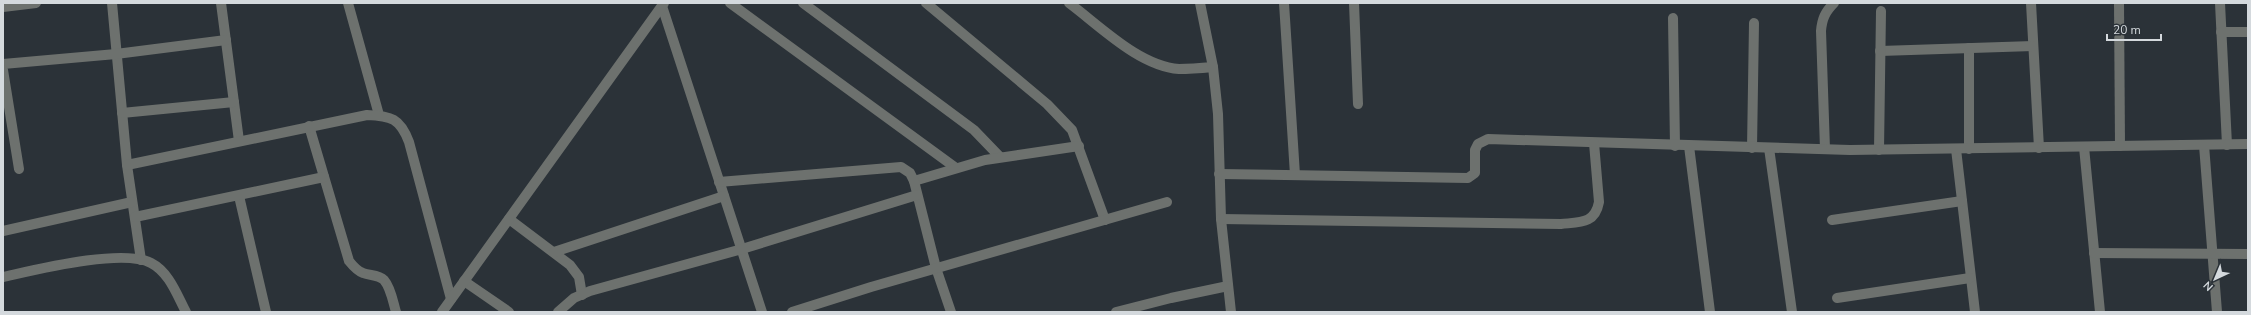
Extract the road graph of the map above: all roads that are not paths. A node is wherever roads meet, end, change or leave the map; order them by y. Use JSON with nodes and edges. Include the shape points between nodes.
{"nodes":[{"id":1,"x":36,"y":3,"type":"edge"},
{"id":2,"x":112,"y":3,"type":"edge"},
{"id":3,"x":221,"y":3,"type":"edge"},
{"id":4,"x":348,"y":3,"type":"edge"},
{"id":5,"x":730,"y":3,"type":"edge"},
{"id":6,"x":802,"y":3,"type":"edge"},
{"id":7,"x":926,"y":3,"type":"edge"},
{"id":8,"x":1069,"y":3,"type":"edge"},
{"id":9,"x":1200,"y":3,"type":"edge"},
{"id":10,"x":1284,"y":3,"type":"edge"},
{"id":11,"x":1354,"y":3,"type":"edge"},
{"id":12,"x":1834,"y":3,"type":"edge"},
{"id":13,"x":2031,"y":3,"type":"edge"},
{"id":14,"x":2119,"y":3,"type":"edge"},
{"id":15,"x":2220,"y":3,"type":"edge"},
{"id":16,"x":663,"y":5,"type":"edge"},
{"id":17,"x":3,"y":7,"type":"edge"},
{"id":18,"x":1881,"y":12,"type":"dead end"},
{"id":19,"x":1673,"y":18,"type":"dead end"},
{"id":20,"x":1754,"y":23,"type":"dead end"},
{"id":21,"x":2221,"y":32,"type":"junction"},
{"id":22,"x":2248,"y":32,"type":"edge"},
{"id":23,"x":226,"y":40,"type":"junction"},
{"id":24,"x":2034,"y":46,"type":"junction"},
{"id":25,"x":1968,"y":48,"type":"junction"},
{"id":26,"x":1880,"y":50,"type":"junction"},
{"id":27,"x":116,"y":54,"type":"junction"},
{"id":28,"x":3,"y":64,"type":"edge"},
{"id":29,"x":1213,"y":67,"type":"junction"},
{"id":30,"x":3,"y":70,"type":"edge"},
{"id":31,"x":234,"y":102,"type":"junction"},
{"id":32,"x":1358,"y":104,"type":"dead end"},
{"id":33,"x":122,"y":113,"type":"junction"},
{"id":34,"x":379,"y":115,"type":"junction"},
{"id":35,"x":309,"y":126,"type":"junction"},
{"id":36,"x":239,"y":141,"type":"junction"},
{"id":37,"x":1594,"y":143,"type":"junction"},
{"id":38,"x":2248,"y":144,"type":"edge"},
{"id":39,"x":2204,"y":145,"type":"junction"},
{"id":40,"x":2227,"y":145,"type":"junction"},
{"id":41,"x":1079,"y":146,"type":"junction"},
{"id":42,"x":1676,"y":146,"type":"junction"},
{"id":43,"x":1689,"y":146,"type":"junction"},
{"id":44,"x":2120,"y":146,"type":"junction"},
{"id":45,"x":2084,"y":147,"type":"junction"},
{"id":46,"x":1752,"y":148,"type":"junction"},
{"id":47,"x":1769,"y":148,"type":"junction"},
{"id":48,"x":2039,"y":148,"type":"junction"},
{"id":49,"x":1825,"y":149,"type":"junction"},
{"id":50,"x":1956,"y":149,"type":"junction"},
{"id":51,"x":1969,"y":149,"type":"junction"},
{"id":52,"x":1879,"y":150,"type":"junction"},
{"id":53,"x":1000,"y":157,"type":"junction"},
{"id":54,"x":127,"y":165,"type":"junction"},
{"id":55,"x":956,"y":168,"type":"junction"},
{"id":56,"x":19,"y":169,"type":"dead end"},
{"id":57,"x":1219,"y":174,"type":"junction"},
{"id":58,"x":1295,"y":175,"type":"junction"},
{"id":59,"x":324,"y":177,"type":"junction"},
{"id":60,"x":914,"y":181,"type":"junction"},
{"id":61,"x":719,"y":182,"type":"junction"},
{"id":62,"x":917,"y":195,"type":"junction"},
{"id":63,"x":239,"y":196,"type":"junction"},
{"id":64,"x":724,"y":196,"type":"junction"},
{"id":65,"x":1962,"y":201,"type":"junction"},
{"id":66,"x":132,"y":202,"type":"junction"},
{"id":67,"x":1167,"y":202,"type":"dead end"},
{"id":68,"x":135,"y":217,"type":"junction"},
{"id":69,"x":509,"y":219,"type":"junction"},
{"id":70,"x":1221,"y":219,"type":"junction"},
{"id":71,"x":1105,"y":220,"type":"junction"},
{"id":72,"x":1832,"y":220,"type":"dead end"},
{"id":73,"x":3,"y":232,"type":"edge"},
{"id":74,"x":742,"y":249,"type":"junction"},
{"id":75,"x":554,"y":252,"type":"junction"},
{"id":76,"x":2094,"y":253,"type":"junction"},
{"id":77,"x":2212,"y":254,"type":"junction"},
{"id":78,"x":2248,"y":254,"type":"edge"},
{"id":79,"x":141,"y":260,"type":"junction"},
{"id":80,"x":936,"y":268,"type":"junction"},
{"id":81,"x":3,"y":277,"type":"edge"},
{"id":82,"x":1970,"y":278,"type":"junction"},
{"id":83,"x":464,"y":281,"type":"junction"},
{"id":84,"x":1228,"y":286,"type":"junction"},
{"id":85,"x":582,"y":295,"type":"junction"},
{"id":86,"x":1837,"y":298,"type":"dead end"},
{"id":87,"x":452,"y":299,"type":"junction"},
{"id":88,"x":186,"y":312,"type":"edge"},
{"id":89,"x":266,"y":312,"type":"edge"},
{"id":90,"x":396,"y":312,"type":"edge"},
{"id":91,"x":442,"y":312,"type":"edge"},
{"id":92,"x":509,"y":312,"type":"edge"},
{"id":93,"x":558,"y":312,"type":"edge"},
{"id":94,"x":762,"y":312,"type":"edge"},
{"id":95,"x":792,"y":312,"type":"edge"},
{"id":96,"x":951,"y":312,"type":"edge"},
{"id":97,"x":1116,"y":312,"type":"edge"},
{"id":98,"x":1231,"y":312,"type":"edge"},
{"id":99,"x":1700,"y":312,"type":"edge"},
{"id":100,"x":1710,"y":312,"type":"edge"},
{"id":101,"x":1792,"y":312,"type":"edge"},
{"id":102,"x":1975,"y":312,"type":"edge"},
{"id":103,"x":2100,"y":312,"type":"edge"},
{"id":104,"x":2217,"y":312,"type":"edge"}],
"edges":[{"from":1,"to":17,"type":"street"},
{"from":2,"to":27,"type":"street"},
{"from":3,"to":23,"type":"street"},
{"from":4,"to":34,"type":"street"},
{"from":5,"to":55,"type":"street"},
{"from":6,"to":53,"type":"street","via":[[974,130]]},
{"from":7,"to":41,"type":"street","via":[[1047,104],[1072,130]]},
{"from":8,"to":29,"type":"street","via":[[1138,55],[1178,69]]},
{"from":9,"to":29,"type":"street"},
{"from":10,"to":58,"type":"street"},
{"from":11,"to":32,"type":"street"},
{"from":12,"to":49,"type":"street","via":[[1822,20],[1821,31]]},
{"from":13,"to":24,"type":"street"},
{"from":14,"to":44,"type":"street"},
{"from":15,"to":21,"type":"street"},
{"from":16,"to":61,"type":"street"},
{"from":16,"to":69,"type":"street"},
{"from":18,"to":26,"type":"street"},
{"from":19,"to":42,"type":"street"},
{"from":20,"to":46,"type":"street"},
{"from":21,"to":22,"type":"street"},
{"from":21,"to":40,"type":"street"},
{"from":23,"to":27,"type":"street"},
{"from":23,"to":31,"type":"street"},
{"from":24,"to":25,"type":"street"},
{"from":24,"to":48,"type":"street"},
{"from":25,"to":26,"type":"street"},
{"from":25,"to":51,"type":"street"},
{"from":26,"to":52,"type":"street"},
{"from":27,"to":28,"type":"street"},
{"from":27,"to":33,"type":"street"},
{"from":29,"to":57,"type":"street","via":[[1218,114]]},
{"from":30,"to":56,"type":"street"},
{"from":31,"to":33,"type":"street"},
{"from":31,"to":36,"type":"street"},
{"from":33,"to":54,"type":"street"},
{"from":34,"to":35,"type":"street"},
{"from":34,"to":87,"type":"street","via":[[389,117],[404,129]]},
{"from":35,"to":36,"type":"street"},
{"from":35,"to":59,"type":"street"},
{"from":36,"to":54,"type":"street"},
{"from":37,"to":42,"type":"street"},
{"from":37,"to":58,"type":"street","via":[[1488,139],[1478,144],[1475,150],[1475,173],[1468,178]]},
{"from":37,"to":70,"type":"street","via":[[1598,212],[1582,222],[1561,224]]},
{"from":38,"to":40,"type":"street"},
{"from":39,"to":40,"type":"street"},
{"from":39,"to":44,"type":"street"},
{"from":39,"to":77,"type":"street"},
{"from":41,"to":53,"type":"street"},
{"from":41,"to":71,"type":"street"},
{"from":42,"to":43,"type":"street"},
{"from":43,"to":46,"type":"street"},
{"from":43,"to":100,"type":"street"},
{"from":44,"to":45,"type":"street"},
{"from":45,"to":48,"type":"street"},
{"from":45,"to":76,"type":"street"},
{"from":46,"to":47,"type":"street"},
{"from":47,"to":49,"type":"street"},
{"from":47,"to":101,"type":"street"},
{"from":48,"to":51,"type":"street"},
{"from":49,"to":52,"type":"street"},
{"from":50,"to":51,"type":"street"},
{"from":50,"to":52,"type":"street"},
{"from":50,"to":65,"type":"street"},
{"from":53,"to":55,"type":"street"},
{"from":54,"to":66,"type":"street"},
{"from":55,"to":60,"type":"street"},
{"from":57,"to":58,"type":"street"},
{"from":57,"to":70,"type":"street"},
{"from":59,"to":63,"type":"street"},
{"from":59,"to":90,"type":"street","via":[[349,261],[364,274],[376,275],[383,279]]},
{"from":60,"to":61,"type":"street","via":[[906,170],[894,166]]},
{"from":60,"to":62,"type":"street"},
{"from":61,"to":64,"type":"street"},
{"from":62,"to":74,"type":"street"},
{"from":62,"to":80,"type":"street"},
{"from":63,"to":68,"type":"street"},
{"from":63,"to":89,"type":"street"},
{"from":64,"to":74,"type":"street"},
{"from":64,"to":75,"type":"street"},
{"from":65,"to":72,"type":"street"},
{"from":65,"to":82,"type":"street"},
{"from":66,"to":68,"type":"street"},
{"from":66,"to":73,"type":"street"},
{"from":67,"to":71,"type":"street"},
{"from":68,"to":79,"type":"street"},
{"from":69,"to":75,"type":"street"},
{"from":69,"to":83,"type":"street"},
{"from":70,"to":84,"type":"street"},
{"from":71,"to":80,"type":"street"},
{"from":74,"to":85,"type":"street","via":[[617,282]]},
{"from":74,"to":94,"type":"street"},
{"from":75,"to":85,"type":"street","via":[[570,265],[579,277]]},
{"from":76,"to":77,"type":"street"},
{"from":76,"to":103,"type":"street"},
{"from":77,"to":78,"type":"street"},
{"from":77,"to":104,"type":"street"},
{"from":79,"to":81,"type":"street","via":[[112,258]]},
{"from":79,"to":88,"type":"street","via":[[151,263],[170,281]]},
{"from":80,"to":95,"type":"street"},
{"from":80,"to":96,"type":"street"},
{"from":82,"to":86,"type":"street"},
{"from":82,"to":102,"type":"street"},
{"from":83,"to":87,"type":"street"},
{"from":83,"to":92,"type":"street"},
{"from":84,"to":97,"type":"street"},
{"from":84,"to":98,"type":"street"},
{"from":85,"to":93,"type":"street","via":[[574,298]]},
{"from":87,"to":91,"type":"street"},
{"from":99,"to":100,"type":"street"}]}
